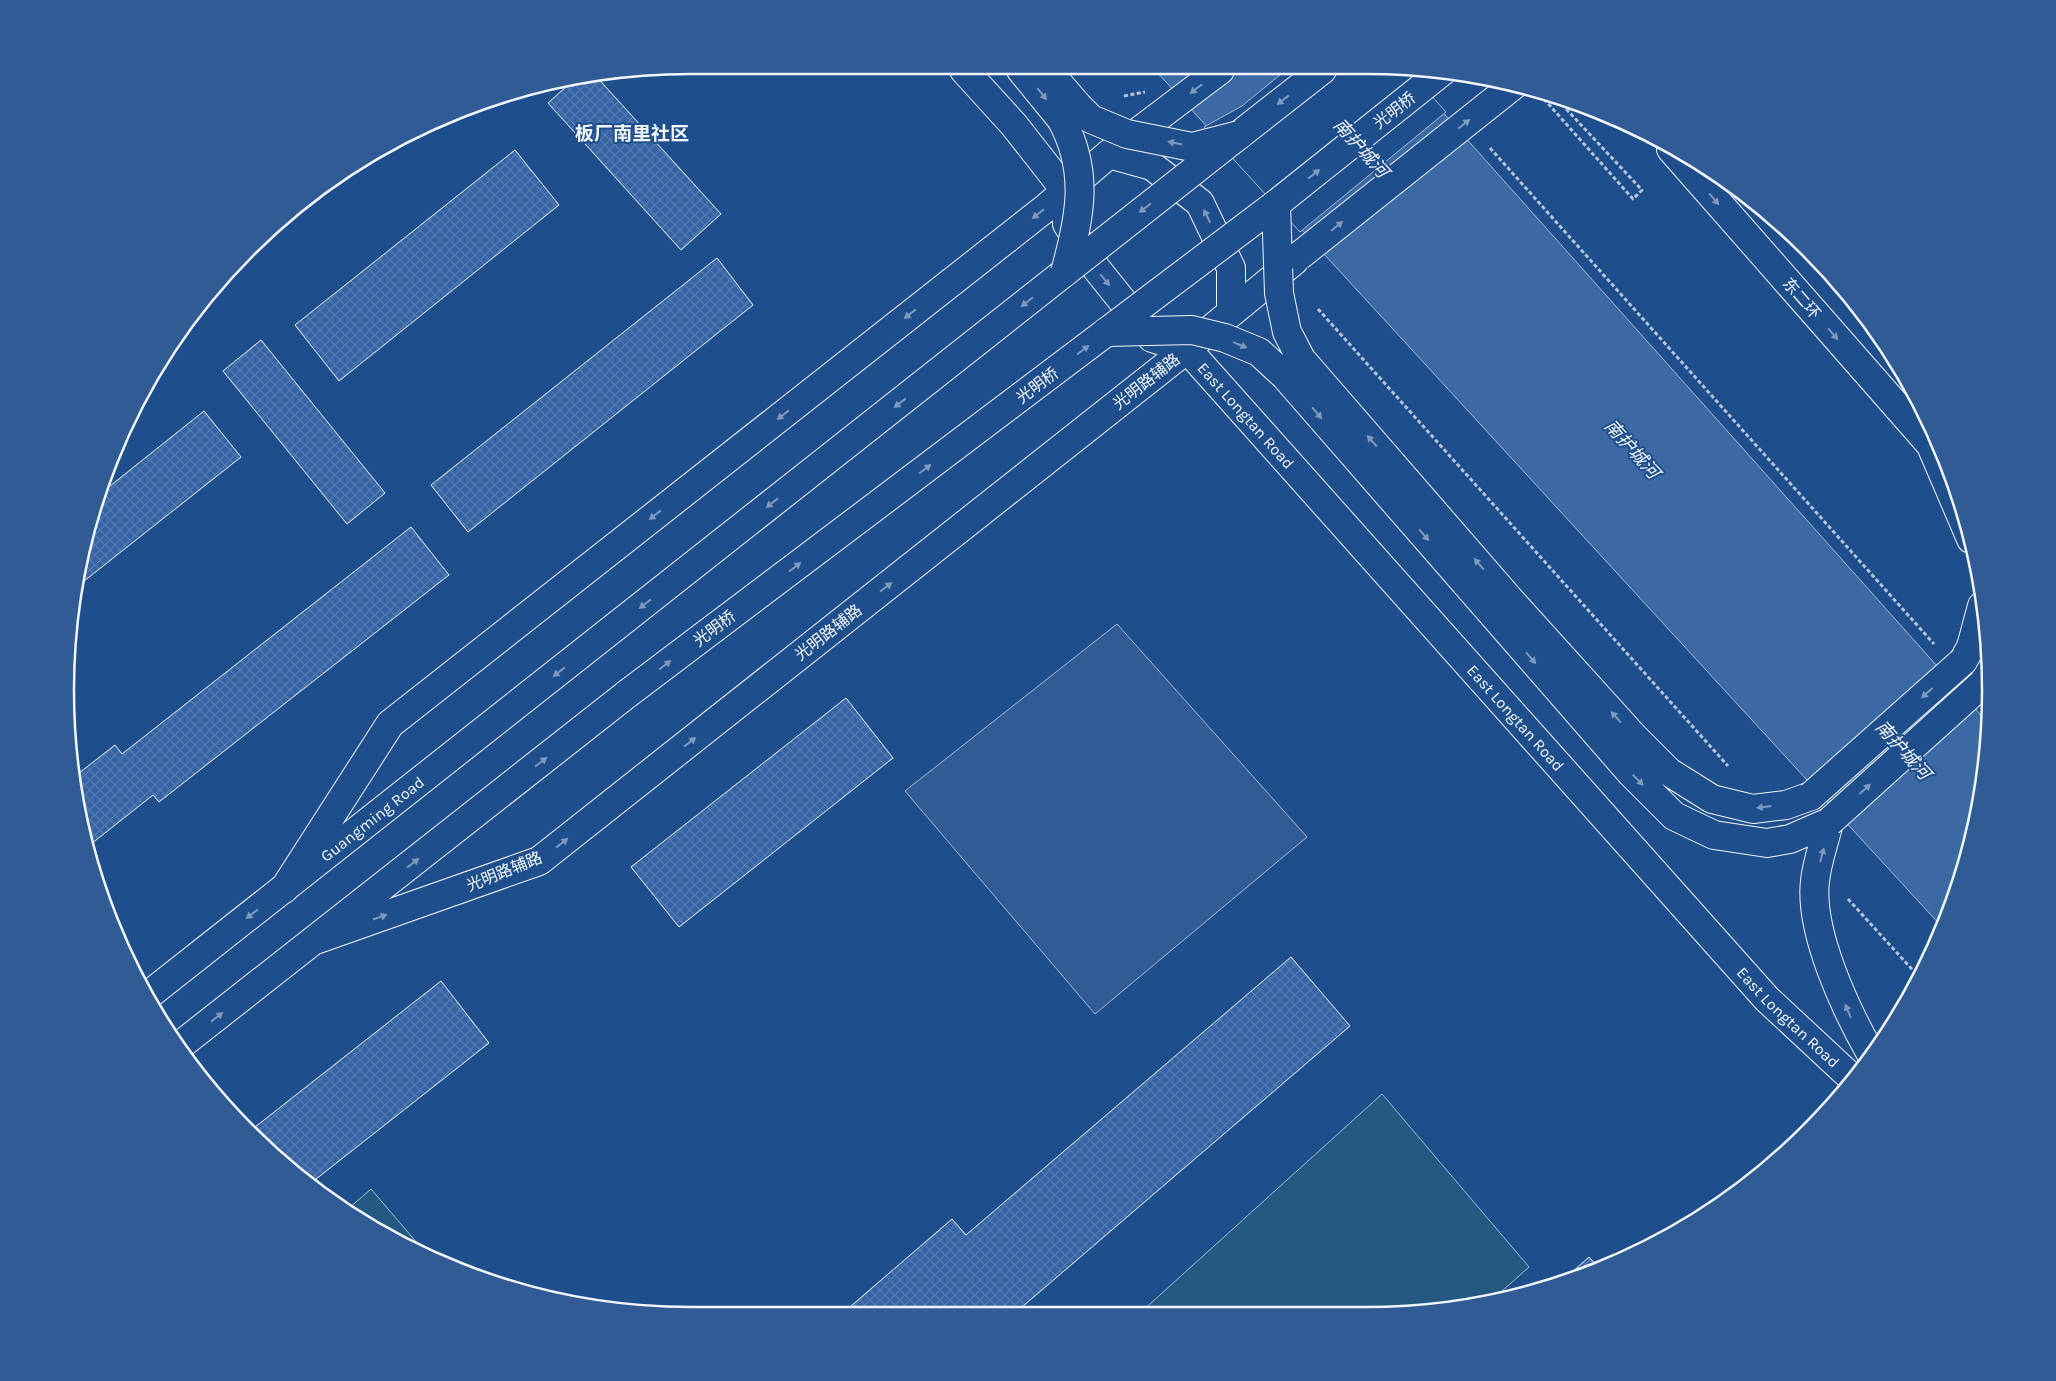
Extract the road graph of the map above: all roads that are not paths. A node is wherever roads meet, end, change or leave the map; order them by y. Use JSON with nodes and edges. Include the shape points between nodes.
{"nodes":[{"id":1,"x":968,"y":74,"type":"edge"},
{"id":2,"x":1026,"y":74,"type":"edge"},
{"id":3,"x":1049,"y":74,"type":"edge"},
{"id":4,"x":1215,"y":74,"type":"edge"},
{"id":5,"x":1317,"y":74,"type":"edge"},
{"id":6,"x":1434,"y":78,"type":"edge"},
{"id":7,"x":1507,"y":91,"type":"edge"},
{"id":8,"x":1070,"y":113,"type":"junction"},
{"id":9,"x":1239,"y":135,"type":"junction"},
{"id":10,"x":1109,"y":154,"type":"junction"},
{"id":11,"x":1681,"y":161,"type":"edge"},
{"id":12,"x":1065,"y":190,"type":"junction"},
{"id":13,"x":1276,"y":204,"type":"junction"},
{"id":14,"x":1066,"y":272,"type":"junction"},
{"id":15,"x":1231,"y":312,"type":"junction"},
{"id":16,"x":1106,"y":332,"type":"junction"},
{"id":17,"x":1187,"y":349,"type":"junction"},
{"id":18,"x":1293,"y":368,"type":"junction"},
{"id":19,"x":1932,"y":447,"type":"edge"},
{"id":20,"x":1978,"y":621,"type":"edge"},
{"id":21,"x":1982,"y":686,"type":"edge"},
{"id":22,"x":1829,"y":822,"type":"junction"},
{"id":23,"x":284,"y":889,"type":"junction"},
{"id":24,"x":318,"y":939,"type":"junction"},
{"id":25,"x":152,"y":992,"type":"edge"},
{"id":26,"x":184,"y":1042,"type":"edge"},
{"id":27,"x":1868,"y":1048,"type":"edge"},
{"id":28,"x":1848,"y":1074,"type":"edge"}],
"edges":[{"from":1,"to":12,"type":"main road","via":[[1014,125]]},
{"from":2,"to":8,"type":"main road","one_way":true},
{"from":3,"to":8,"type":"main road"},
{"from":4,"to":10,"type":"main road","one_way":true},
{"from":5,"to":9,"type":"main road","one_way":true},
{"from":13,"to":6,"type":"main road","name":"光明桥","one_way":true,"bridge":true},
{"from":15,"to":7,"type":"main road","name":"光明路辅路","one_way":true,"bridge":true},
{"from":9,"to":8,"type":"main road","one_way":true,"bridge":true,"via":[[1192,147],[1127,134]]},
{"from":8,"to":14,"type":"main road","bridge":true,"via":[[1080,190],[1078,225]]},
{"from":9,"to":14,"type":"main road","one_way":true,"bridge":true},
{"from":10,"to":12,"type":"main road"},
{"from":15,"to":10,"type":"main road","one_way":true,"via":[[1232,268],[1200,202],[1152,166]]},
{"from":11,"to":19,"type":"main road","name":"东二环","one_way":true},
{"from":12,"to":17,"type":"main road","one_way":true,"via":[[1067,224],[1096,268],[1152,338]]},
{"from":12,"to":23,"type":"main road","one_way":true,"via":[[390,724]]},
{"from":13,"to":16,"type":"main road","name":"光明桥","bridge":true},
{"from":13,"to":18,"type":"main road","bridge":true,"via":[[1279,293]]},
{"from":14,"to":23,"type":"main road","name":"Guangming Road","one_way":true},
{"from":15,"to":17,"type":"main road","name":"光明路辅路"},
{"from":16,"to":18,"type":"main road","one_way":true,"bridge":true,"via":[[1192,330],[1225,338]]},
{"from":24,"to":16,"type":"main road","name":"光明桥","one_way":true,"bridge":true,"via":[[626,694]]},
{"from":24,"to":17,"type":"main road","name":"光明路辅路","one_way":true,"via":[[539,861]]},
{"from":17,"to":28,"type":"main road","name":"East Longtan Road","via":[[1768,998]]},
{"from":20,"to":18,"type":"main road","one_way":true,"bridge":true,"via":[[1971,647],[1963,661],[1811,796],[1786,805],[1753,808],[1712,798],[1670,772],[1634,737]]},
{"from":18,"to":22,"type":"main road","one_way":true,"via":[[1631,773],[1674,816],[1714,835],[1766,843],[1790,839]]},
{"from":22,"to":21,"type":"main road","one_way":true,"bridge":true},
{"from":27,"to":22,"type":"main road","one_way":true,"via":[[1849,1015],[1817,927],[1815,881]]},
{"from":23,"to":25,"type":"main road","name":"Guangming Road","one_way":true},
{"from":26,"to":24,"type":"main road","one_way":true}]}
